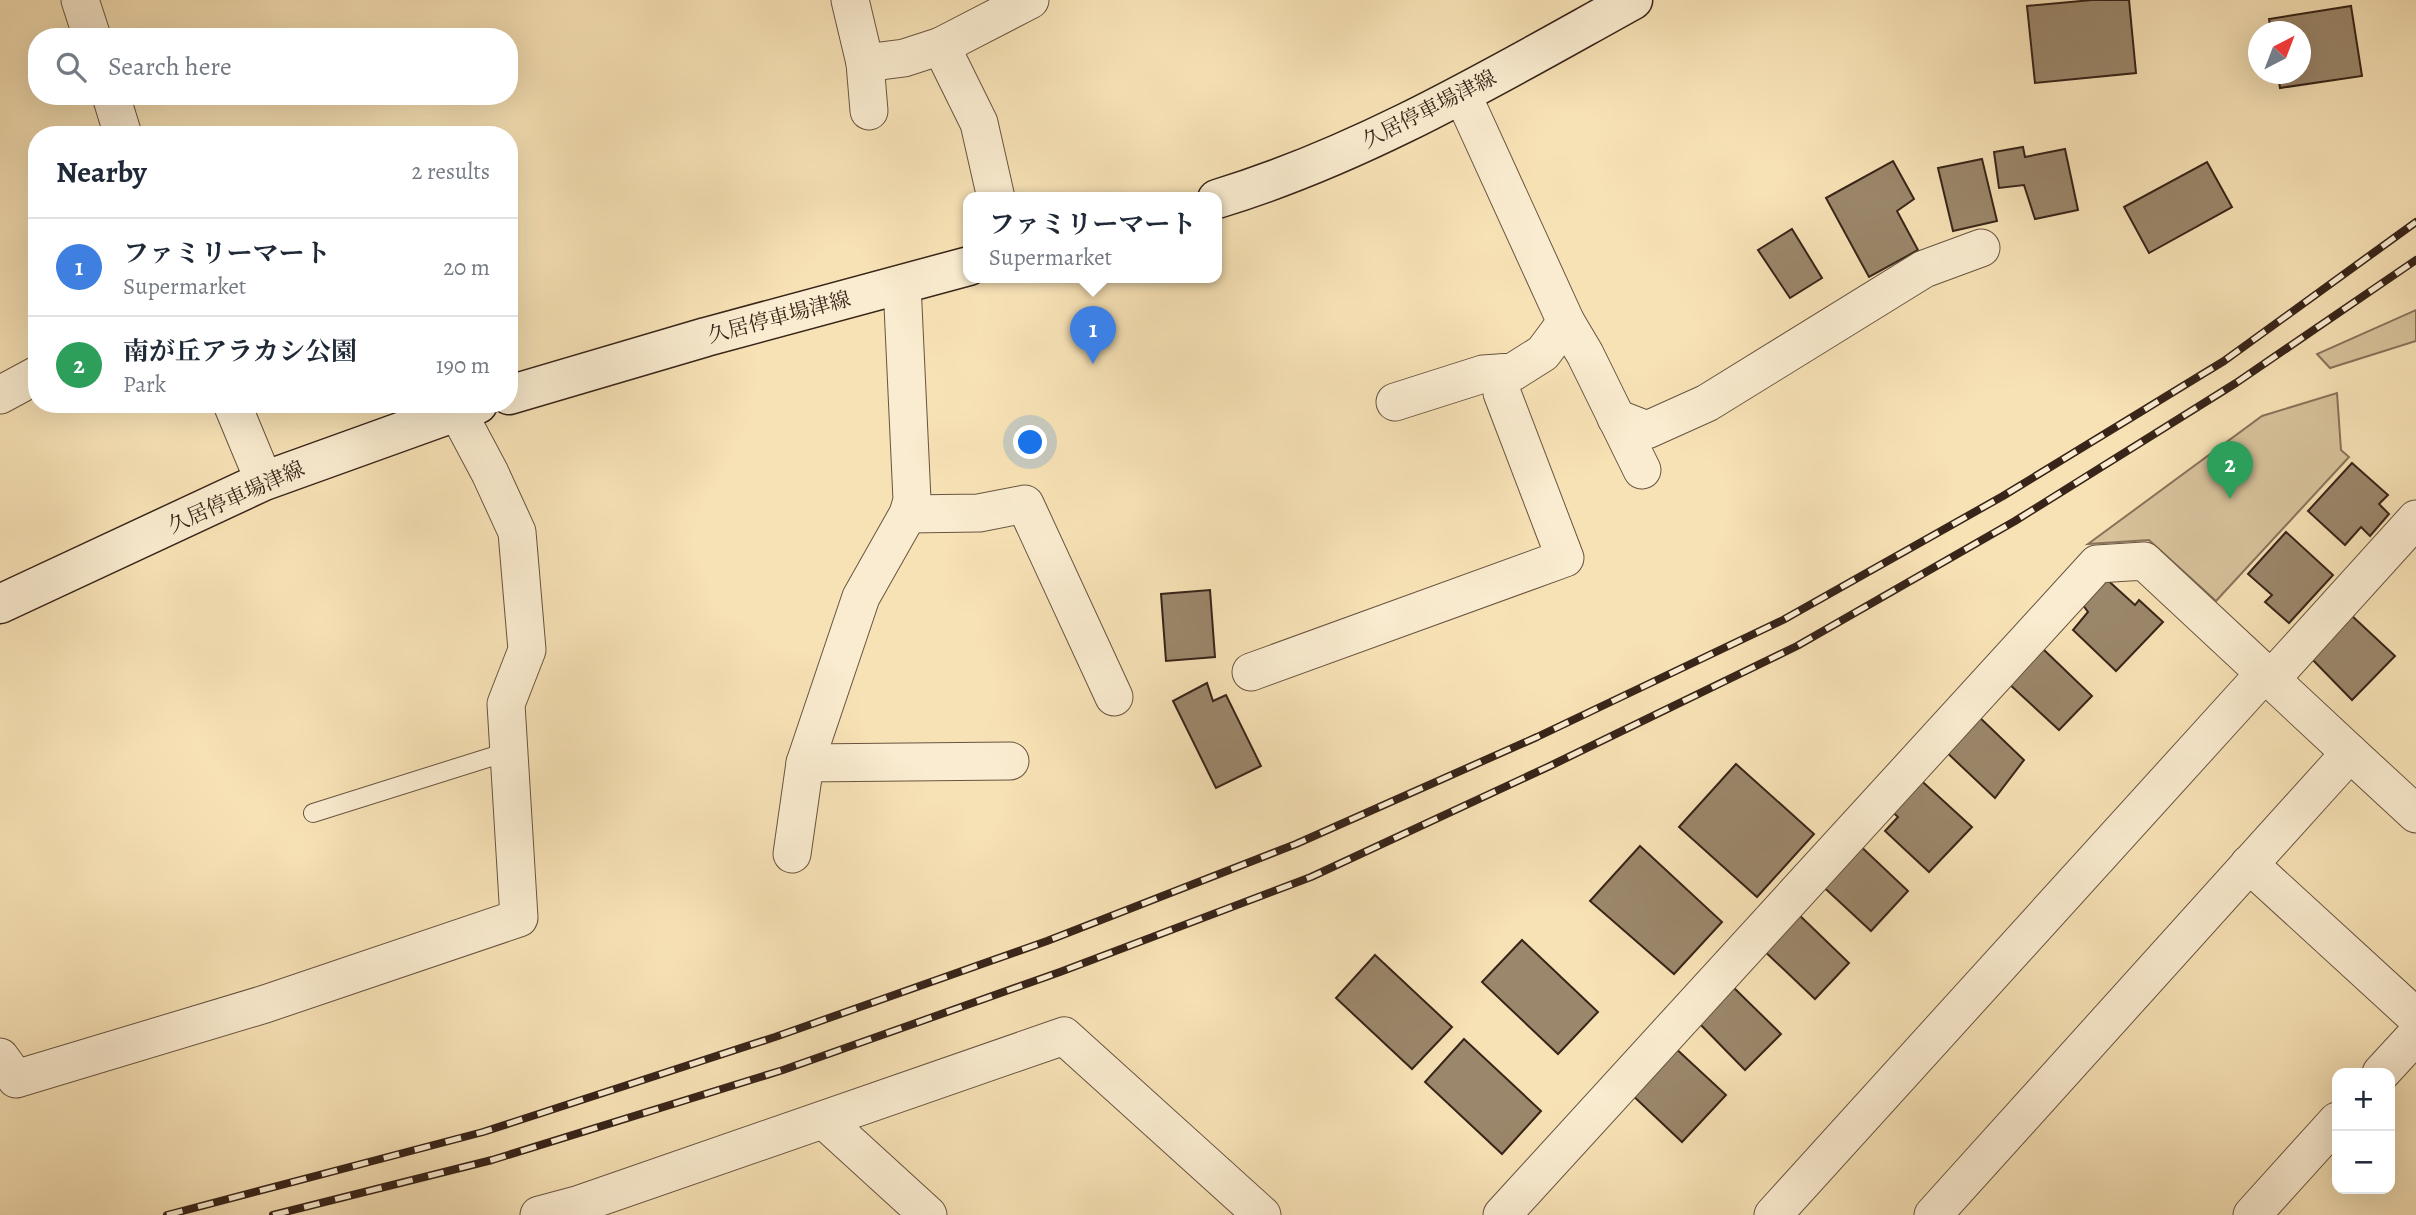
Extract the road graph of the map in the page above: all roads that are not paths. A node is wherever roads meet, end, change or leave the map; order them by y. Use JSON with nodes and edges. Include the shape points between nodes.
{"nodes":[{"id":1,"x":80,"y":0,"type":"edge"},
{"id":2,"x":850,"y":0,"type":"edge"},
{"id":3,"x":1030,"y":0,"type":"edge"},
{"id":4,"x":1633,"y":0,"type":"edge"},
{"id":5,"x":89,"y":28,"type":"edge"},
{"id":6,"x":941,"y":46,"type":"junction"},
{"id":7,"x":865,"y":63,"type":"junction"},
{"id":8,"x":1461,"y":94,"type":"junction"},
{"id":9,"x":114,"y":105,"type":"edge"},
{"id":10,"x":869,"y":110,"type":"dead end"},
{"id":11,"x":120,"y":126,"type":"edge"},
{"id":12,"x":995,"y":192,"type":"edge"},
{"id":13,"x":1222,"y":197,"type":"edge"},
{"id":14,"x":1982,"y":248,"type":"dead end"},
{"id":15,"x":963,"y":268,"type":"edge"},
{"id":16,"x":902,"y":284,"type":"junction"},
{"id":17,"x":1566,"y":322,"type":"junction"},
{"id":18,"x":1501,"y":373,"type":"junction"},
{"id":19,"x":28,"y":380,"type":"edge"},
{"id":20,"x":518,"y":392,"type":"edge"},
{"id":21,"x":0,"y":394,"type":"edge"},
{"id":22,"x":1395,"y":402,"type":"dead end"},
{"id":23,"x":236,"y":413,"type":"edge"},
{"id":24,"x":451,"y":413,"type":"edge"},
{"id":25,"x":469,"y":413,"type":"edge"},
{"id":26,"x":1616,"y":418,"type":"junction"},
{"id":27,"x":1642,"y":470,"type":"dead end"},
{"id":28,"x":264,"y":481,"type":"junction"},
{"id":29,"x":908,"y":514,"type":"junction"},
{"id":30,"x":2416,"y":519,"type":"edge"},
{"id":31,"x":0,"y":604,"type":"edge"},
{"id":32,"x":1251,"y":672,"type":"dead end"},
{"id":33,"x":2267,"y":676,"type":"junction"},
{"id":34,"x":1114,"y":697,"type":"dead end"},
{"id":35,"x":510,"y":751,"type":"junction"},
{"id":36,"x":2350,"y":753,"type":"junction"},
{"id":37,"x":1010,"y":761,"type":"dead end"},
{"id":38,"x":805,"y":763,"type":"junction"},
{"id":39,"x":313,"y":813,"type":"dead end"},
{"id":40,"x":2416,"y":814,"type":"edge"},
{"id":41,"x":792,"y":854,"type":"dead end"},
{"id":42,"x":2249,"y":864,"type":"junction"},
{"id":43,"x":2416,"y":1017,"type":"edge"},
{"id":44,"x":2416,"y":1035,"type":"edge"},
{"id":45,"x":0,"y":1057,"type":"edge"},
{"id":46,"x":2386,"y":1068,"type":"edge"},
{"id":47,"x":824,"y":1120,"type":"junction"},
{"id":48,"x":2332,"y":1127,"type":"edge"},
{"id":49,"x":587,"y":1209,"type":"edge"},
{"id":50,"x":539,"y":1215,"type":"edge"},
{"id":51,"x":929,"y":1215,"type":"edge"},
{"id":52,"x":1262,"y":1215,"type":"edge"},
{"id":53,"x":1502,"y":1215,"type":"edge"},
{"id":54,"x":1773,"y":1215,"type":"edge"},
{"id":55,"x":1933,"y":1215,"type":"edge"},
{"id":56,"x":2252,"y":1215,"type":"edge"}],
"edges":[{"from":1,"to":5,"type":"street"},
{"from":2,"to":7,"type":"street"},
{"from":3,"to":6,"type":"street"},
{"from":4,"to":8,"type":"main road","name":"久居停車場津線"},
{"from":6,"to":7,"type":"street","via":[[904,58]]},
{"from":6,"to":12,"type":"street","via":[[979,123]]},
{"from":7,"to":10,"type":"street"},
{"from":8,"to":13,"type":"main road","name":"久居停車場津線","via":[[1343,153]]},
{"from":8,"to":17,"type":"street"},
{"from":9,"to":11,"type":"street"},
{"from":14,"to":26,"type":"street","via":[[1924,269],[1707,403],[1647,430]]},
{"from":15,"to":16,"type":"main road","name":"久居停車場津線"},
{"from":16,"to":20,"type":"main road","name":"久居停車場津線"},
{"from":16,"to":29,"type":"street","via":[[912,500]]},
{"from":17,"to":18,"type":"street","via":[[1543,353],[1513,372]]},
{"from":17,"to":26,"type":"street"},
{"from":18,"to":22,"type":"street","via":[[1483,374]]},
{"from":18,"to":32,"type":"street","via":[[1502,393],[1565,558]]},
{"from":19,"to":21,"type":"street"},
{"from":23,"to":28,"type":"street"},
{"from":24,"to":28,"type":"main road","name":"久居停車場津線"},
{"from":25,"to":35,"type":"street","via":[[517,532],[527,650],[506,704]]},
{"from":26,"to":27,"type":"street"},
{"from":28,"to":31,"type":"main road","name":"久居停車場津線"},
{"from":29,"to":34,"type":"street","via":[[979,513],[1025,504]]},
{"from":29,"to":38,"type":"street","via":[[861,597]]},
{"from":30,"to":33,"type":"street"},
{"from":33,"to":36,"type":"street"},
{"from":33,"to":53,"type":"street","via":[[2144,561],[2097,564]]},
{"from":33,"to":54,"type":"street"},
{"from":35,"to":39,"type":"lane"},
{"from":35,"to":45,"type":"street","via":[[519,918],[265,1004],[16,1079]]},
{"from":36,"to":40,"type":"street"},
{"from":36,"to":42,"type":"street"},
{"from":37,"to":38,"type":"street"},
{"from":38,"to":41,"type":"street"},
{"from":42,"to":43,"type":"street"},
{"from":42,"to":55,"type":"street"},
{"from":44,"to":46,"type":"street"},
{"from":47,"to":49,"type":"street"},
{"from":47,"to":51,"type":"street"},
{"from":47,"to":52,"type":"street","via":[[1065,1036]]},
{"from":48,"to":56,"type":"street"},
{"from":49,"to":50,"type":"street"}]}
